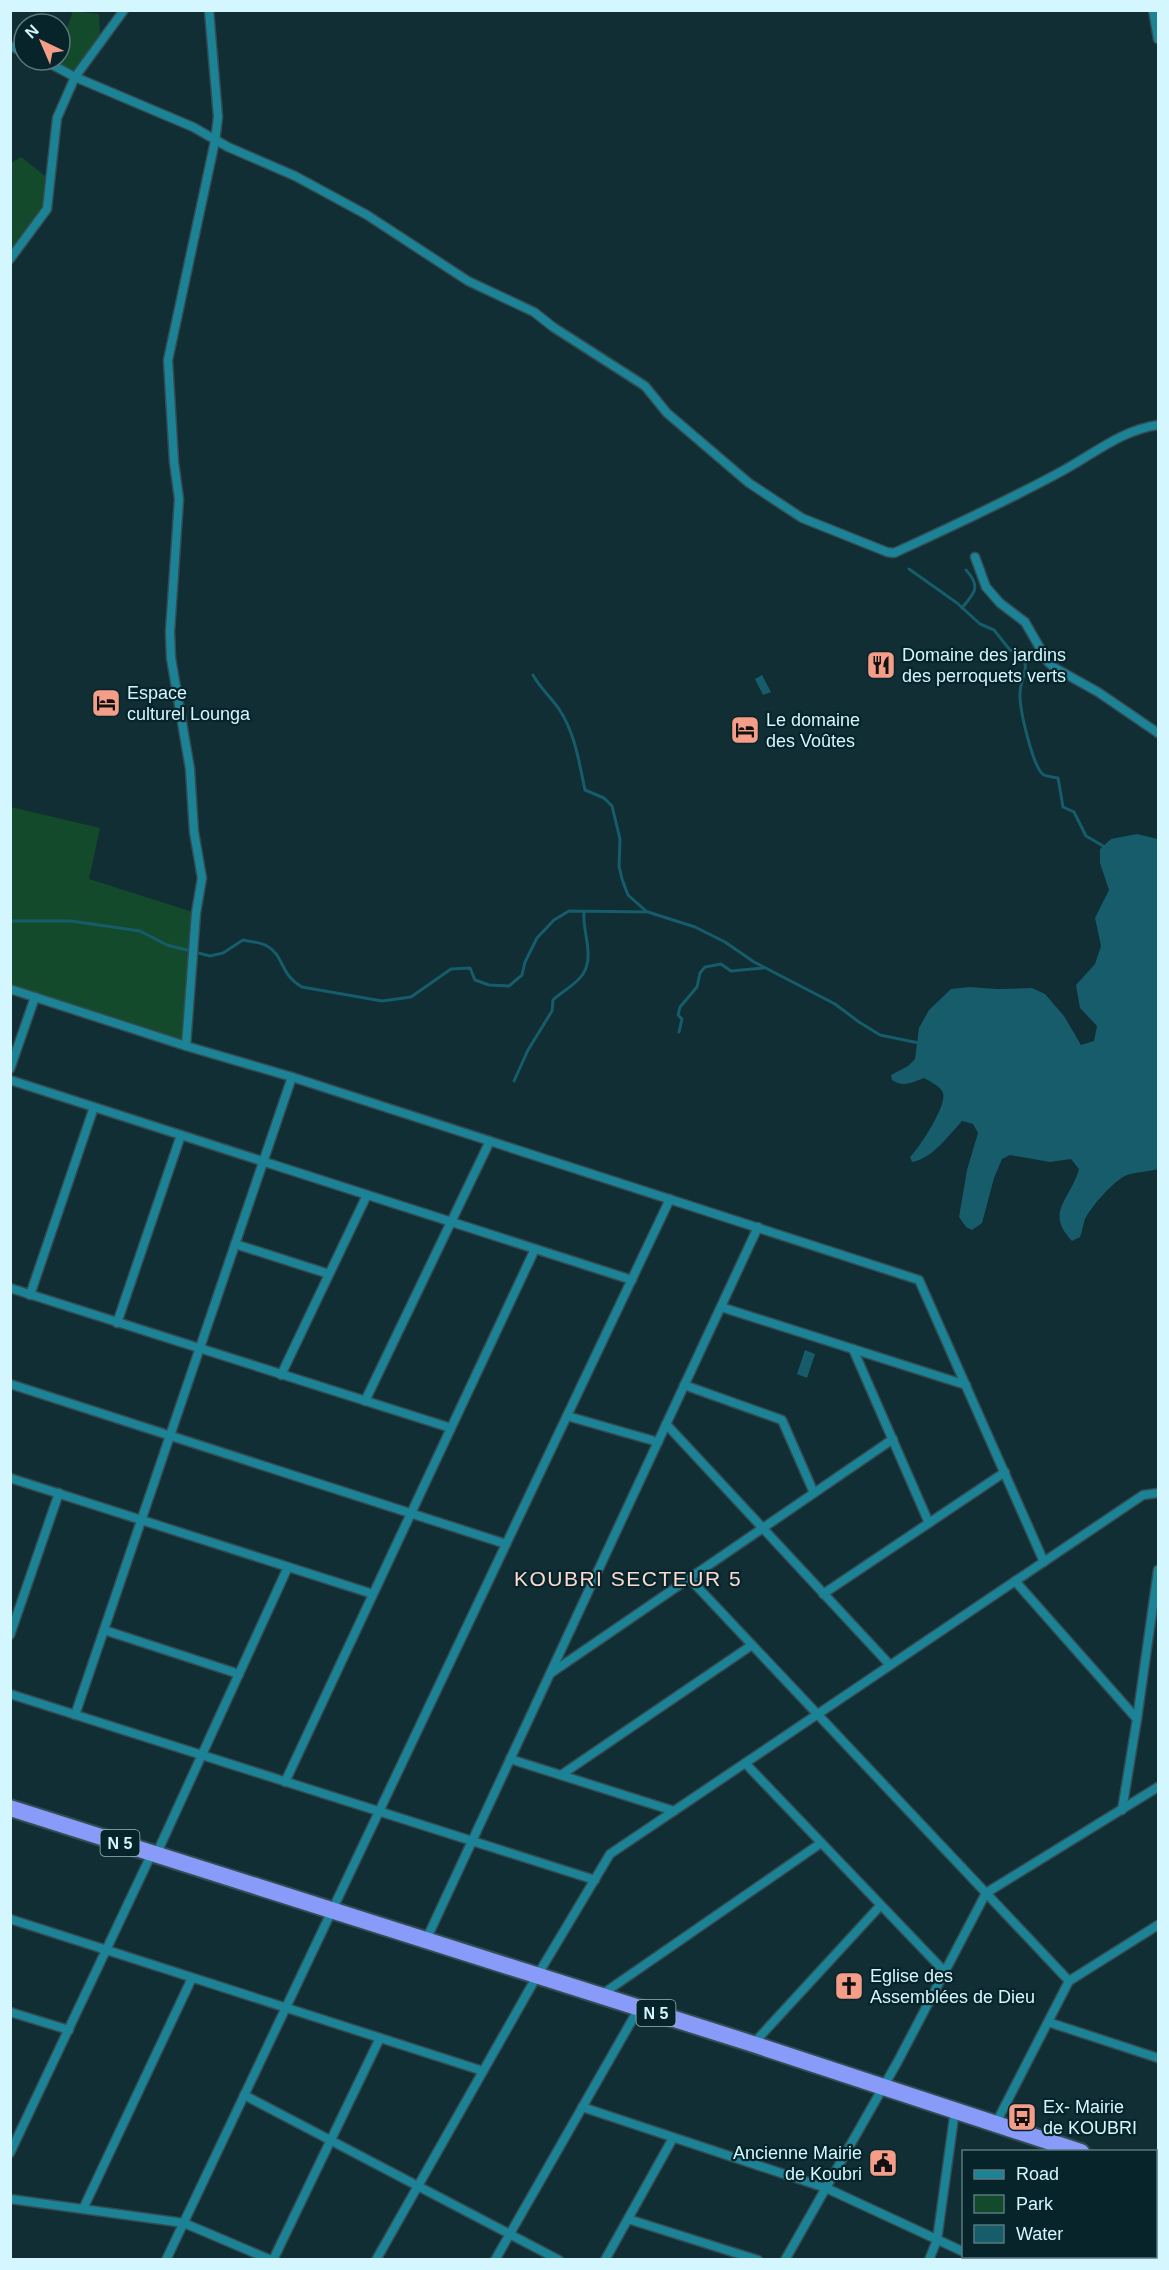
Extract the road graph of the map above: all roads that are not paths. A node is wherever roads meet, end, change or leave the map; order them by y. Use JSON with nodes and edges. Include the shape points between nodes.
{"nodes":[{"id":1,"x":124,"y":10,"type":"edge"},
{"id":2,"x":209,"y":10,"type":"edge"},
{"id":3,"x":1153,"y":10,"type":"edge"},
{"id":4,"x":1158,"y":39,"type":"edge"},
{"id":5,"x":66,"y":72,"type":"edge"},
{"id":6,"x":75,"y":77,"type":"junction"},
{"id":7,"x":215,"y":141,"type":"junction"},
{"id":8,"x":10,"y":259,"type":"edge"},
{"id":9,"x":1158,"y":425,"type":"edge"},
{"id":10,"x":975,"y":557,"type":"dead end"},
{"id":11,"x":1158,"y":734,"type":"edge"},
{"id":12,"x":10,"y":989,"type":"edge"},
{"id":13,"x":35,"y":997,"type":"junction"},
{"id":14,"x":186,"y":1046,"type":"junction"},
{"id":15,"x":10,"y":1069,"type":"edge"},
{"id":16,"x":292,"y":1077,"type":"junction"},
{"id":17,"x":10,"y":1080,"type":"edge"},
{"id":18,"x":94,"y":1107,"type":"junction"},
{"id":19,"x":181,"y":1135,"type":"junction"},
{"id":20,"x":490,"y":1141,"type":"junction"},
{"id":21,"x":263,"y":1161,"type":"junction"},
{"id":22,"x":367,"y":1195,"type":"junction"},
{"id":23,"x":670,"y":1199,"type":"junction"},
{"id":24,"x":451,"y":1222,"type":"junction"},
{"id":25,"x":758,"y":1227,"type":"junction"},
{"id":26,"x":235,"y":1244,"type":"junction"},
{"id":27,"x":535,"y":1249,"type":"junction"},
{"id":28,"x":329,"y":1274,"type":"junction"},
{"id":29,"x":632,"y":1280,"type":"junction"},
{"id":30,"x":10,"y":1288,"type":"edge"},
{"id":31,"x":30,"y":1294,"type":"junction"},
{"id":32,"x":721,"y":1307,"type":"junction"},
{"id":33,"x":117,"y":1323,"type":"junction"},
{"id":34,"x":200,"y":1349,"type":"junction"},
{"id":35,"x":854,"y":1349,"type":"junction"},
{"id":36,"x":281,"y":1375,"type":"junction"},
{"id":37,"x":10,"y":1384,"type":"edge"},
{"id":38,"x":684,"y":1385,"type":"junction"},
{"id":39,"x":966,"y":1385,"type":"junction"},
{"id":40,"x":365,"y":1401,"type":"junction"},
{"id":41,"x":567,"y":1416,"type":"junction"},
{"id":42,"x":666,"y":1424,"type":"junction"},
{"id":43,"x":451,"y":1428,"type":"junction"},
{"id":44,"x":170,"y":1436,"type":"junction"},
{"id":45,"x":893,"y":1439,"type":"junction"},
{"id":46,"x":658,"y":1442,"type":"junction"},
{"id":47,"x":1005,"y":1472,"type":"junction"},
{"id":48,"x":10,"y":1478,"type":"edge"},
{"id":49,"x":59,"y":1493,"type":"junction"},
{"id":50,"x":814,"y":1493,"type":"junction"},
{"id":51,"x":1158,"y":1493,"type":"edge"},
{"id":52,"x":411,"y":1513,"type":"junction"},
{"id":53,"x":142,"y":1520,"type":"junction"},
{"id":54,"x":929,"y":1523,"type":"junction"},
{"id":55,"x":762,"y":1528,"type":"junction"},
{"id":56,"x":506,"y":1544,"type":"junction"},
{"id":57,"x":1044,"y":1562,"type":"junction"},
{"id":58,"x":288,"y":1567,"type":"junction"},
{"id":59,"x":1158,"y":1570,"type":"edge"},
{"id":60,"x":689,"y":1578,"type":"junction"},
{"id":61,"x":1016,"y":1581,"type":"junction"},
{"id":62,"x":373,"y":1594,"type":"junction"},
{"id":63,"x":823,"y":1594,"type":"junction"},
{"id":64,"x":104,"y":1630,"type":"junction"},
{"id":65,"x":10,"y":1635,"type":"edge"},
{"id":66,"x":752,"y":1645,"type":"junction"},
{"id":67,"x":890,"y":1665,"type":"junction"},
{"id":68,"x":550,"y":1673,"type":"junction"},
{"id":69,"x":239,"y":1674,"type":"junction"},
{"id":70,"x":10,"y":1694,"type":"edge"},
{"id":71,"x":75,"y":1715,"type":"junction"},
{"id":72,"x":817,"y":1715,"type":"junction"},
{"id":73,"x":1137,"y":1719,"type":"junction"},
{"id":74,"x":202,"y":1755,"type":"junction"},
{"id":75,"x":510,"y":1759,"type":"junction"},
{"id":76,"x":745,"y":1763,"type":"junction"},
{"id":77,"x":561,"y":1775,"type":"junction"},
{"id":78,"x":285,"y":1782,"type":"junction"},
{"id":79,"x":1158,"y":1787,"type":"edge"},
{"id":80,"x":10,"y":1808,"type":"edge"},
{"id":81,"x":1122,"y":1810,"type":"junction"},
{"id":82,"x":379,"y":1811,"type":"junction"},
{"id":83,"x":674,"y":1811,"type":"junction"},
{"id":84,"x":472,"y":1841,"type":"junction"},
{"id":85,"x":821,"y":1843,"type":"junction"},
{"id":86,"x":154,"y":1854,"type":"junction"},
{"id":87,"x":595,"y":1880,"type":"junction"},
{"id":88,"x":986,"y":1893,"type":"junction"},
{"id":89,"x":880,"y":1906,"type":"junction"},
{"id":90,"x":332,"y":1910,"type":"junction"},
{"id":91,"x":10,"y":1919,"type":"edge"},
{"id":92,"x":1158,"y":1925,"type":"edge"},
{"id":93,"x":426,"y":1940,"type":"junction"},
{"id":94,"x":106,"y":1950,"type":"junction"},
{"id":95,"x":945,"y":1972,"type":"junction"},
{"id":96,"x":537,"y":1976,"type":"junction"},
{"id":97,"x":192,"y":1978,"type":"junction"},
{"id":98,"x":1069,"y":1981,"type":"junction"},
{"id":99,"x":600,"y":1996,"type":"junction"},
{"id":100,"x":639,"y":2007,"type":"junction"},
{"id":101,"x":286,"y":2008,"type":"junction"},
{"id":102,"x":10,"y":2012,"type":"edge"},
{"id":103,"x":1048,"y":2022,"type":"junction"},
{"id":104,"x":69,"y":2030,"type":"junction"},
{"id":105,"x":380,"y":2038,"type":"junction"},
{"id":106,"x":753,"y":2044,"type":"junction"},
{"id":107,"x":1158,"y":2058,"type":"edge"},
{"id":108,"x":483,"y":2071,"type":"junction"},
{"id":109,"x":883,"y":2087,"type":"junction"},
{"id":110,"x":244,"y":2095,"type":"junction"},
{"id":111,"x":582,"y":2107,"type":"junction"},
{"id":112,"x":955,"y":2110,"type":"junction"},
{"id":113,"x":996,"y":2124,"type":"junction"},
{"id":114,"x":673,"y":2138,"type":"junction"},
{"id":115,"x":331,"y":2140,"type":"junction"},
{"id":116,"x":1078,"y":2150,"type":"edge"},
{"id":117,"x":10,"y":2153,"type":"edge"},
{"id":118,"x":418,"y":2186,"type":"junction"},
{"id":119,"x":826,"y":2188,"type":"junction"},
{"id":120,"x":10,"y":2199,"type":"edge"},
{"id":121,"x":83,"y":2209,"type":"junction"},
{"id":122,"x":628,"y":2219,"type":"junction"},
{"id":123,"x":184,"y":2223,"type":"junction"},
{"id":124,"x":510,"y":2234,"type":"junction"},
{"id":125,"x":937,"y":2240,"type":"junction"},
{"id":126,"x":962,"y":2252,"type":"edge"},
{"id":127,"x":166,"y":2259,"type":"edge"},
{"id":128,"x":272,"y":2259,"type":"edge"},
{"id":129,"x":376,"y":2259,"type":"edge"},
{"id":130,"x":495,"y":2259,"type":"edge"},
{"id":131,"x":559,"y":2259,"type":"edge"},
{"id":132,"x":605,"y":2259,"type":"edge"},
{"id":133,"x":758,"y":2259,"type":"edge"},
{"id":134,"x":785,"y":2259,"type":"edge"},
{"id":135,"x":929,"y":2259,"type":"edge"}],
"edges":[{"from":1,"to":6,"type":"street"},
{"from":2,"to":7,"type":"street","via":[[218,117]]},
{"from":3,"to":4,"type":"street"},
{"from":5,"to":6,"type":"street"},
{"from":6,"to":7,"type":"street","via":[[193,127]]},
{"from":6,"to":8,"type":"street","via":[[57,118],[47,208]]},
{"from":7,"to":9,"type":"street","via":[[329,193],[468,281],[534,312],[645,386],[667,413],[748,483],[802,518],[887,552],[894,553],[946,529],[1064,470],[1120,436]]},
{"from":7,"to":14,"type":"street","via":[[168,360],[179,499],[171,658],[190,769],[202,879]]},
{"from":10,"to":11,"type":"street","via":[[986,587],[1025,622],[1048,662]]},
{"from":12,"to":13,"type":"street"},
{"from":13,"to":14,"type":"street"},
{"from":13,"to":15,"type":"street"},
{"from":14,"to":16,"type":"street"},
{"from":16,"to":20,"type":"street"},
{"from":16,"to":21,"type":"street"},
{"from":17,"to":18,"type":"street"},
{"from":18,"to":19,"type":"street"},
{"from":18,"to":31,"type":"street"},
{"from":19,"to":21,"type":"street"},
{"from":19,"to":33,"type":"street"},
{"from":20,"to":23,"type":"street"},
{"from":20,"to":24,"type":"street"},
{"from":21,"to":22,"type":"street"},
{"from":21,"to":26,"type":"street"},
{"from":22,"to":24,"type":"street"},
{"from":22,"to":28,"type":"street"},
{"from":23,"to":25,"type":"street"},
{"from":23,"to":29,"type":"street"},
{"from":24,"to":27,"type":"street"},
{"from":24,"to":40,"type":"street"},
{"from":25,"to":32,"type":"street"},
{"from":25,"to":39,"type":"street","via":[[919,1280]]},
{"from":26,"to":28,"type":"street"},
{"from":26,"to":34,"type":"street"},
{"from":27,"to":29,"type":"street"},
{"from":27,"to":43,"type":"street"},
{"from":28,"to":36,"type":"street"},
{"from":29,"to":41,"type":"street"},
{"from":30,"to":31,"type":"street"},
{"from":31,"to":33,"type":"street"},
{"from":32,"to":35,"type":"street"},
{"from":32,"to":38,"type":"street"},
{"from":33,"to":34,"type":"street"},
{"from":34,"to":36,"type":"street"},
{"from":34,"to":44,"type":"street"},
{"from":35,"to":39,"type":"street"},
{"from":35,"to":45,"type":"street"},
{"from":36,"to":40,"type":"street"},
{"from":37,"to":44,"type":"street"},
{"from":38,"to":42,"type":"street"},
{"from":38,"to":50,"type":"street","via":[[782,1420]]},
{"from":39,"to":47,"type":"street"},
{"from":40,"to":43,"type":"street"},
{"from":41,"to":46,"type":"street"},
{"from":41,"to":56,"type":"street"},
{"from":42,"to":46,"type":"street"},
{"from":42,"to":55,"type":"street"},
{"from":43,"to":52,"type":"street"},
{"from":44,"to":52,"type":"street"},
{"from":44,"to":53,"type":"street"},
{"from":45,"to":50,"type":"street"},
{"from":45,"to":54,"type":"street"},
{"from":46,"to":68,"type":"street"},
{"from":47,"to":54,"type":"street"},
{"from":47,"to":57,"type":"street"},
{"from":48,"to":49,"type":"street"},
{"from":49,"to":53,"type":"street"},
{"from":49,"to":65,"type":"street"},
{"from":50,"to":55,"type":"street"},
{"from":51,"to":57,"type":"street","via":[[1143,1495]]},
{"from":52,"to":56,"type":"street"},
{"from":52,"to":62,"type":"street"},
{"from":53,"to":58,"type":"street"},
{"from":53,"to":64,"type":"street"},
{"from":54,"to":63,"type":"street"},
{"from":55,"to":60,"type":"street"},
{"from":55,"to":63,"type":"street"},
{"from":56,"to":82,"type":"street"},
{"from":57,"to":61,"type":"street"},
{"from":58,"to":62,"type":"street"},
{"from":58,"to":69,"type":"street"},
{"from":59,"to":73,"type":"street"},
{"from":60,"to":66,"type":"street"},
{"from":60,"to":68,"type":"street"},
{"from":61,"to":67,"type":"street"},
{"from":61,"to":73,"type":"street"},
{"from":62,"to":78,"type":"street"},
{"from":63,"to":67,"type":"street"},
{"from":64,"to":69,"type":"street"},
{"from":64,"to":71,"type":"street"},
{"from":66,"to":72,"type":"street"},
{"from":66,"to":77,"type":"street"},
{"from":67,"to":72,"type":"street"},
{"from":68,"to":75,"type":"street"},
{"from":69,"to":74,"type":"street"},
{"from":70,"to":71,"type":"street"},
{"from":71,"to":74,"type":"street"},
{"from":72,"to":76,"type":"street"},
{"from":72,"to":88,"type":"street"},
{"from":73,"to":81,"type":"street"},
{"from":74,"to":78,"type":"street"},
{"from":74,"to":86,"type":"street"},
{"from":75,"to":77,"type":"street"},
{"from":75,"to":84,"type":"street"},
{"from":76,"to":83,"type":"street"},
{"from":76,"to":85,"type":"street"},
{"from":77,"to":83,"type":"street"},
{"from":78,"to":82,"type":"street"},
{"from":79,"to":81,"type":"street"},
{"from":80,"to":86,"type":"highway","number":"N 5"},
{"from":81,"to":88,"type":"street"},
{"from":82,"to":84,"type":"street"},
{"from":82,"to":90,"type":"street"},
{"from":83,"to":87,"type":"street","via":[[610,1854]]},
{"from":84,"to":87,"type":"street"},
{"from":84,"to":93,"type":"street"},
{"from":85,"to":89,"type":"street"},
{"from":85,"to":99,"type":"street"},
{"from":86,"to":90,"type":"highway","number":"N 5"},
{"from":86,"to":94,"type":"street"},
{"from":87,"to":96,"type":"street"},
{"from":88,"to":95,"type":"street"},
{"from":88,"to":98,"type":"street"},
{"from":89,"to":95,"type":"street"},
{"from":89,"to":106,"type":"street"},
{"from":90,"to":93,"type":"highway","number":"N 5"},
{"from":90,"to":101,"type":"street"},
{"from":91,"to":94,"type":"street"},
{"from":92,"to":98,"type":"street"},
{"from":93,"to":96,"type":"highway","number":"N 5"},
{"from":94,"to":97,"type":"street"},
{"from":94,"to":104,"type":"street"},
{"from":95,"to":109,"type":"street"},
{"from":96,"to":99,"type":"highway","number":"N 5"},
{"from":96,"to":108,"type":"street"},
{"from":97,"to":101,"type":"street"},
{"from":97,"to":121,"type":"street"},
{"from":98,"to":103,"type":"street"},
{"from":99,"to":100,"type":"highway","number":"N 5"},
{"from":100,"to":106,"type":"highway","number":"N 5"},
{"from":100,"to":111,"type":"street"},
{"from":101,"to":105,"type":"street"},
{"from":101,"to":110,"type":"street"},
{"from":102,"to":104,"type":"street"},
{"from":103,"to":107,"type":"street"},
{"from":103,"to":113,"type":"street"},
{"from":104,"to":117,"type":"street"},
{"from":105,"to":108,"type":"street"},
{"from":105,"to":115,"type":"street"},
{"from":106,"to":109,"type":"highway","number":"N 5"},
{"from":108,"to":118,"type":"street"},
{"from":109,"to":112,"type":"highway","number":"N 5"},
{"from":109,"to":119,"type":"street"},
{"from":110,"to":115,"type":"street"},
{"from":110,"to":123,"type":"street"},
{"from":111,"to":114,"type":"street"},
{"from":111,"to":124,"type":"street"},
{"from":112,"to":113,"type":"highway","number":"N 5"},
{"from":112,"to":125,"type":"street"},
{"from":113,"to":116,"type":"highway","number":"N 5"},
{"from":114,"to":119,"type":"street"},
{"from":114,"to":122,"type":"street"},
{"from":115,"to":118,"type":"street"},
{"from":115,"to":128,"type":"street"},
{"from":118,"to":124,"type":"street"},
{"from":118,"to":129,"type":"street"},
{"from":119,"to":125,"type":"street"},
{"from":119,"to":134,"type":"street"},
{"from":120,"to":121,"type":"street"},
{"from":121,"to":123,"type":"street"},
{"from":122,"to":132,"type":"street"},
{"from":122,"to":133,"type":"street"},
{"from":123,"to":127,"type":"street"},
{"from":123,"to":128,"type":"street"},
{"from":124,"to":130,"type":"street"},
{"from":124,"to":131,"type":"street"},
{"from":125,"to":126,"type":"street"},
{"from":125,"to":135,"type":"street"}]}
